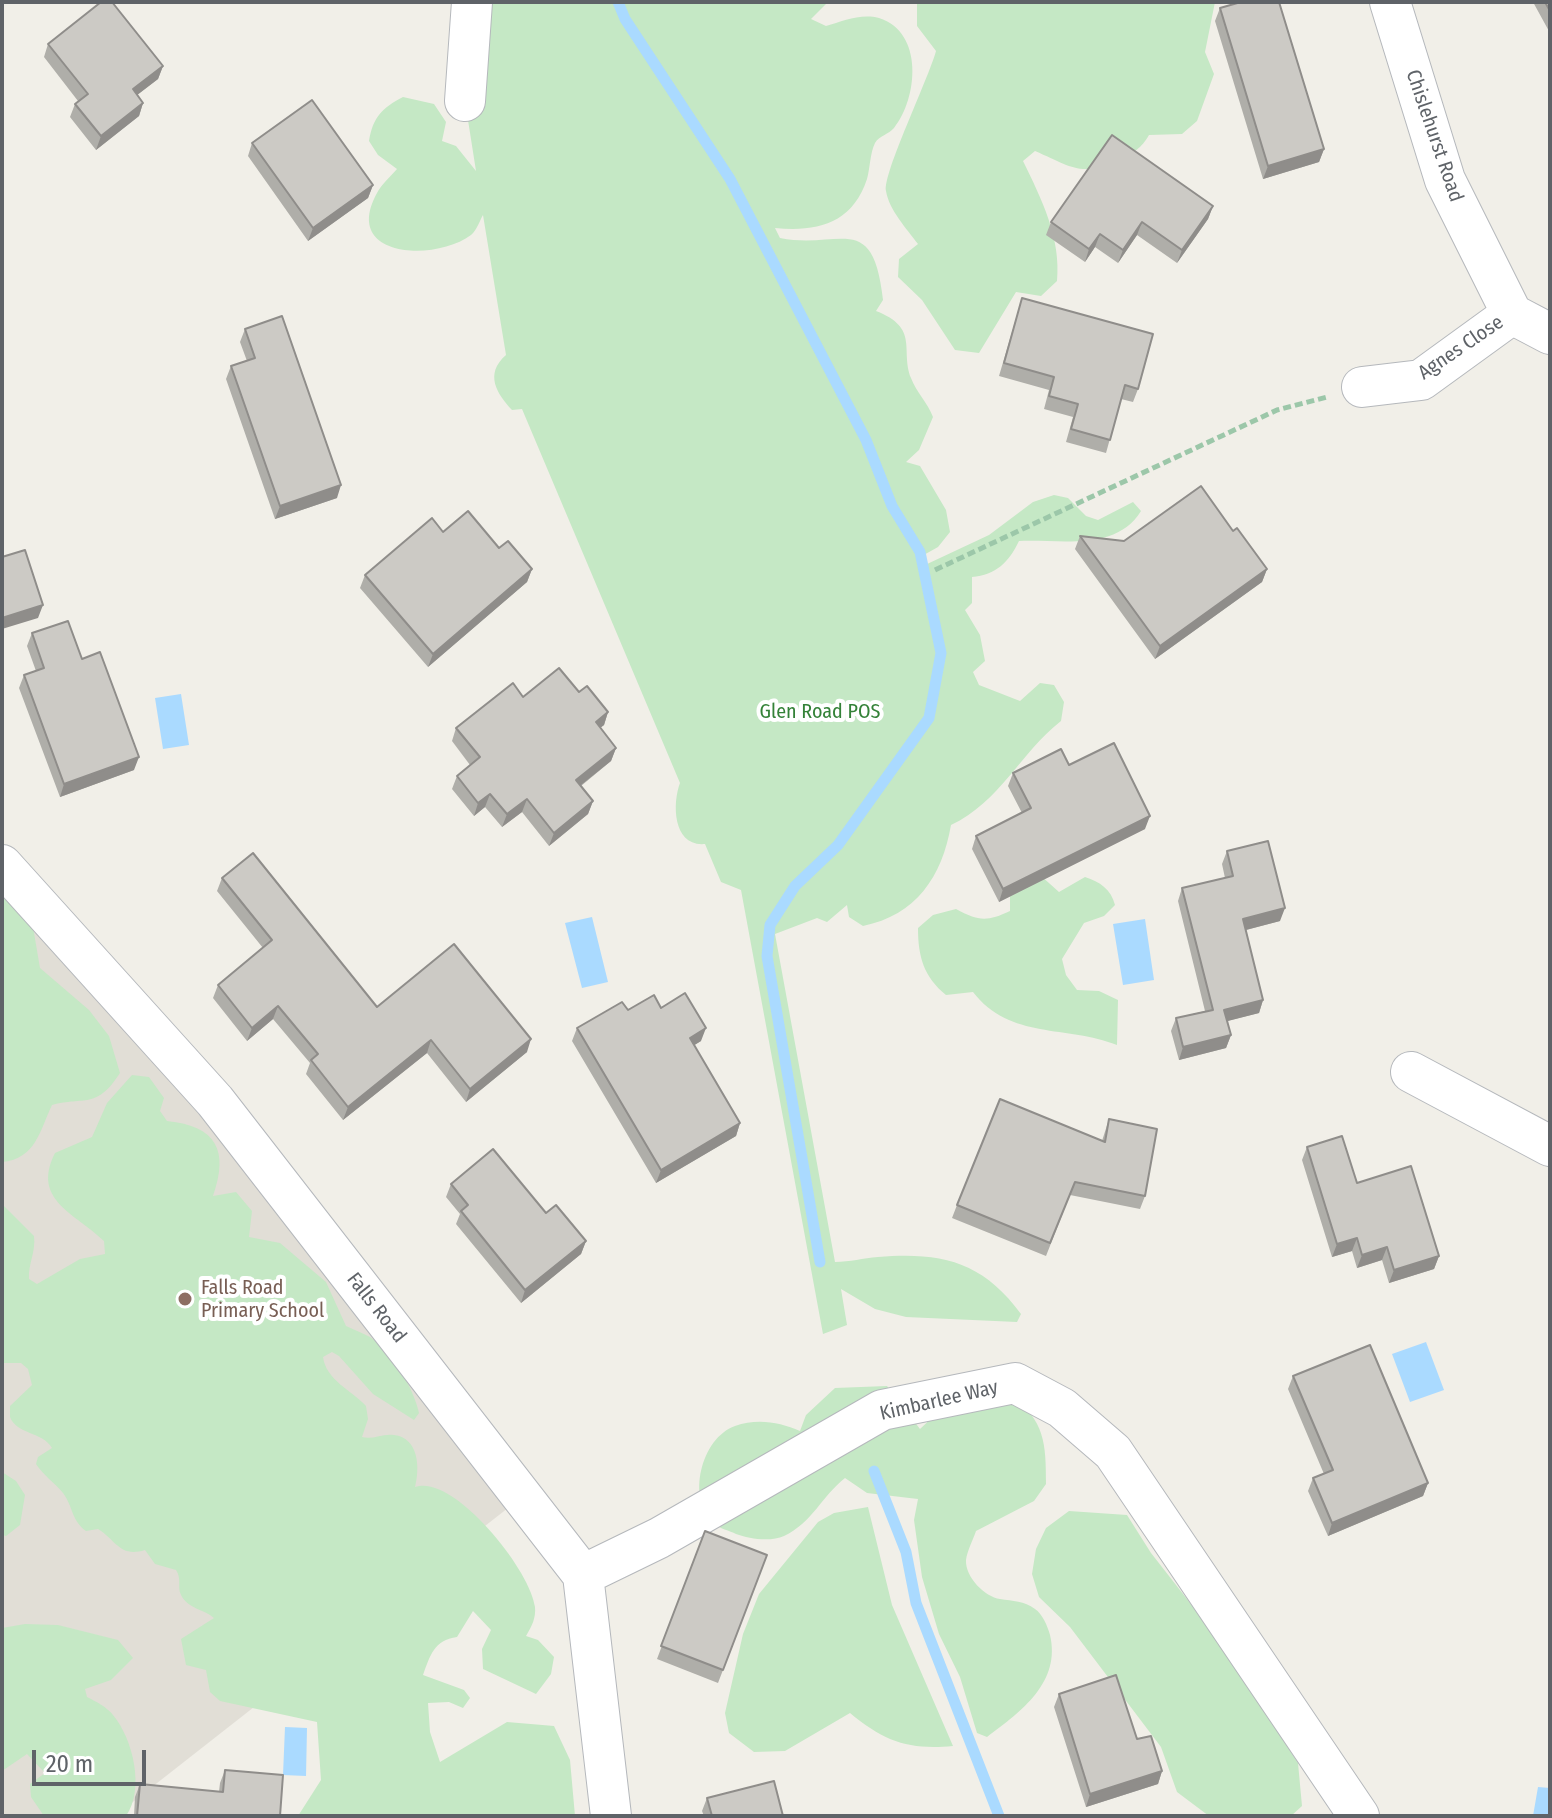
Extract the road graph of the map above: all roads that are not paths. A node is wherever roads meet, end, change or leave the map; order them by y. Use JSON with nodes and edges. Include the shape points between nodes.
{"nodes":[{"id":1,"x":472,"y":2,"type":"edge"},
{"id":2,"x":1390,"y":2,"type":"edge"},
{"id":3,"x":465,"y":101,"type":"dead end"},
{"id":4,"x":1512,"y":314,"type":"junction"},
{"id":5,"x":1550,"y":334,"type":"edge"},
{"id":6,"x":1362,"y":387,"type":"road end"},
{"id":7,"x":2,"y":865,"type":"edge"},
{"id":8,"x":1411,"y":1072,"type":"dead end"},
{"id":9,"x":1550,"y":1146,"type":"edge"},
{"id":10,"x":583,"y":1575,"type":"junction"},
{"id":11,"x":611,"y":1816,"type":"edge"},
{"id":12,"x":1359,"y":1816,"type":"edge"}],
"edges":[{"from":1,"to":3,"type":"street"},
{"from":2,"to":4,"type":"street","name":"Chislehurst Road","via":[[1445,180]]},
{"from":4,"to":5,"type":"street"},
{"from":4,"to":6,"type":"street","name":"Agnes Close","via":[[1421,380]]},
{"from":7,"to":10,"type":"street","name":"Falls Road","via":[[215,1101]]},
{"from":8,"to":9,"type":"street"},
{"from":10,"to":11,"type":"street"},
{"from":10,"to":12,"type":"street","name":"Kimbarlee Way","via":[[659,1538],[882,1410],[1015,1383],[1062,1408],[1113,1452]]}]}
